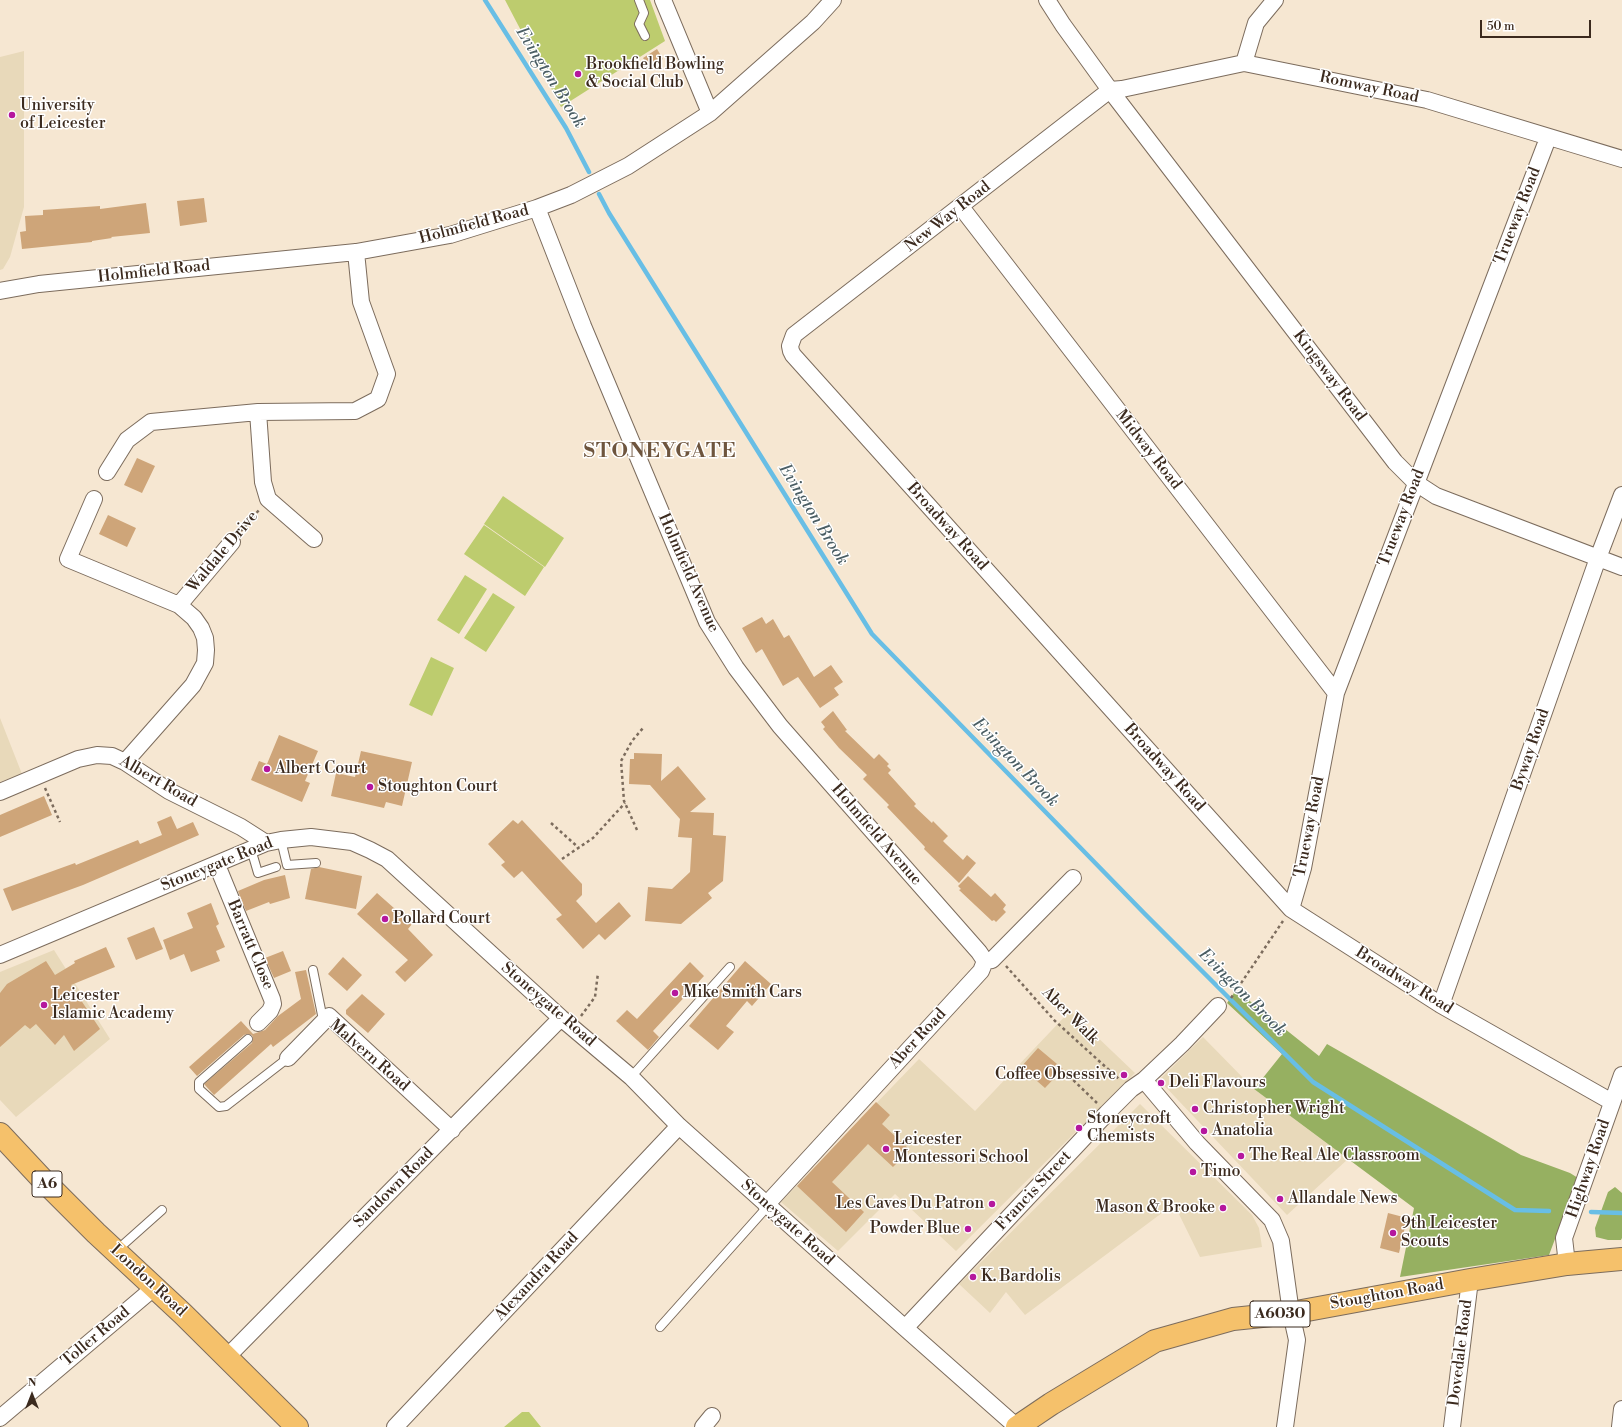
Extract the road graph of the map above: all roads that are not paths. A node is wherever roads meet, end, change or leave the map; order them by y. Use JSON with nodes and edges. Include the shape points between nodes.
{"nodes":[{"id":1,"x":639,"y":0,"type":"edge"},
{"id":2,"x":663,"y":0,"type":"edge"},
{"id":3,"x":833,"y":0,"type":"edge"},
{"id":4,"x":1047,"y":0,"type":"edge"},
{"id":5,"x":1275,"y":0,"type":"edge"},
{"id":6,"x":645,"y":36,"type":"dead end"},
{"id":7,"x":1244,"y":62,"type":"junction"},
{"id":8,"x":1110,"y":90,"type":"junction"},
{"id":9,"x":710,"y":113,"type":"junction"},
{"id":10,"x":1548,"y":138,"type":"junction"},
{"id":11,"x":1622,"y":159,"type":"edge"},
{"id":12,"x":960,"y":207,"type":"junction"},
{"id":13,"x":537,"y":208,"type":"junction"},
{"id":14,"x":356,"y":252,"type":"junction"},
{"id":15,"x":0,"y":291,"type":"edge"},
{"id":16,"x":790,"y":346,"type":"joint"},
{"id":17,"x":258,"y":412,"type":"junction"},
{"id":18,"x":107,"y":472,"type":"dead end"},
{"id":19,"x":1416,"y":483,"type":"junction"},
{"id":20,"x":1622,"y":495,"type":"edge"},
{"id":21,"x":94,"y":499,"type":"dead end"},
{"id":22,"x":314,"y":539,"type":"dead end"},
{"id":23,"x":232,"y":542,"type":"road end"},
{"id":24,"x":1598,"y":558,"type":"junction"},
{"id":25,"x":1622,"y":567,"type":"edge"},
{"id":26,"x":179,"y":604,"type":"junction"},
{"id":27,"x":1336,"y":693,"type":"junction"},
{"id":28,"x":125,"y":762,"type":"junction"},
{"id":29,"x":0,"y":792,"type":"edge"},
{"id":30,"x":274,"y":842,"type":"junction"},
{"id":31,"x":251,"y":849,"type":"junction"},
{"id":32,"x":316,"y":863,"type":"dead end"},
{"id":33,"x":216,"y":865,"type":"junction"},
{"id":34,"x":276,"y":867,"type":"dead end"},
{"id":35,"x":1073,"y":878,"type":"dead end"},
{"id":36,"x":1290,"y":908,"type":"junction"},
{"id":37,"x":0,"y":955,"type":"edge"},
{"id":38,"x":991,"y":958,"type":"junction"},
{"id":39,"x":730,"y":967,"type":"dead end"},
{"id":40,"x":313,"y":970,"type":"dead end"},
{"id":41,"x":1441,"y":1005,"type":"junction"},
{"id":42,"x":1218,"y":1006,"type":"dead end"},
{"id":43,"x":326,"y":1019,"type":"junction"},
{"id":44,"x":258,"y":1023,"type":"dead end"},
{"id":45,"x":566,"y":1023,"type":"junction"},
{"id":46,"x":248,"y":1039,"type":"dead end"},
{"id":47,"x":288,"y":1058,"type":"joint"},
{"id":48,"x":1622,"y":1075,"type":"edge"},
{"id":49,"x":631,"y":1076,"type":"junction"},
{"id":50,"x":1137,"y":1085,"type":"junction"},
{"id":51,"x":1612,"y":1102,"type":"junction"},
{"id":52,"x":679,"y":1126,"type":"junction"},
{"id":53,"x":452,"y":1130,"type":"junction"},
{"id":54,"x":0,"y":1134,"type":"edge"},
{"id":55,"x":767,"y":1205,"type":"junction"},
{"id":56,"x":162,"y":1210,"type":"dead end"},
{"id":57,"x":115,"y":1251,"type":"junction"},
{"id":58,"x":1622,"y":1259,"type":"edge"},
{"id":59,"x":1567,"y":1264,"type":"junction"},
{"id":60,"x":1470,"y":1280,"type":"junction"},
{"id":61,"x":155,"y":1287,"type":"junction"},
{"id":62,"x":1291,"y":1312,"type":"junction"},
{"id":63,"x":660,"y":1327,"type":"dead end"},
{"id":64,"x":905,"y":1328,"type":"junction"},
{"id":65,"x":227,"y":1357,"type":"junction"},
{"id":66,"x":1622,"y":1409,"type":"edge"},
{"id":67,"x":0,"y":1418,"type":"edge"},
{"id":68,"x":297,"y":1427,"type":"edge"},
{"id":69,"x":395,"y":1427,"type":"edge"},
{"id":70,"x":1017,"y":1427,"type":"edge"},
{"id":71,"x":1285,"y":1427,"type":"edge"},
{"id":72,"x":1452,"y":1427,"type":"edge"},
{"id":73,"x":1620,"y":1427,"type":"edge"}],
"edges":[{"from":1,"to":6,"type":"lane","via":[[644,13],[639,24]]},
{"from":2,"to":9,"type":"street"},
{"from":3,"to":9,"type":"street","name":"Holmfield Road","via":[[813,22]]},
{"from":4,"to":8,"type":"street","name":"Kingsway Road"},
{"from":5,"to":7,"type":"street","via":[[1256,23]]},
{"from":7,"to":8,"type":"street","name":"Romway Road"},
{"from":7,"to":10,"type":"street","name":"Romway Road","via":[[1427,100]]},
{"from":8,"to":12,"type":"street","name":"New Way Road"},
{"from":8,"to":19,"type":"street","name":"Kingsway Road","via":[[1395,462]]},
{"from":9,"to":13,"type":"street","name":"Holmfield Road","via":[[628,166],[571,195]]},
{"from":10,"to":11,"type":"street","name":"Romway Road"},
{"from":10,"to":19,"type":"street","name":"Trueway Road"},
{"from":12,"to":16,"type":"street","name":"New Way Road","via":[[794,336]]},
{"from":12,"to":27,"type":"street","name":"Midway Road"},
{"from":13,"to":14,"type":"street","name":"Holmfield Road","via":[[450,235]]},
{"from":13,"to":38,"type":"street","name":"Holmfield Avenue","via":[[583,326],[707,622],[736,668],[780,726],[979,952]]},
{"from":14,"to":15,"type":"street","name":"Holmfield Road","via":[[39,284]]},
{"from":14,"to":17,"type":"street","via":[[361,302],[387,374],[378,399],[355,411]]},
{"from":16,"to":36,"type":"street","name":"Broadway Road","via":[[793,356]]},
{"from":17,"to":18,"type":"street","via":[[152,422],[128,440]]},
{"from":17,"to":22,"type":"street","via":[[263,482],[268,499]]},
{"from":19,"to":24,"type":"street","name":"Kingsway Road","via":[[1436,496]]},
{"from":19,"to":27,"type":"street","name":"Trueway Road"},
{"from":20,"to":24,"type":"street","name":"Byway Road"},
{"from":21,"to":26,"type":"street","name":"Waldale Drive","via":[[68,559]]},
{"from":23,"to":26,"type":"street","name":"Waldale Drive"},
{"from":24,"to":25,"type":"street","name":"Kingsway Road"},
{"from":24,"to":41,"type":"street","name":"Byway Road"},
{"from":26,"to":28,"type":"street","name":"Waldale Drive","via":[[201,628],[205,638],[204,663],[193,685]]},
{"from":27,"to":36,"type":"street","name":"Trueway Road","via":[[1303,868]]},
{"from":28,"to":29,"type":"street","name":"Albert Road","via":[[112,756],[88,756]]},
{"from":28,"to":30,"type":"street","name":"Albert Road","via":[[169,791]]},
{"from":30,"to":31,"type":"street","name":"Stoneygate Road"},
{"from":30,"to":32,"type":"lane","via":[[287,865]]},
{"from":30,"to":45,"type":"street","name":"Stoneygate Road","via":[[311,837],[352,842],[387,860]]},
{"from":31,"to":33,"type":"street","name":"Stoneygate Road"},
{"from":31,"to":34,"type":"lane","via":[[258,873]]},
{"from":33,"to":37,"type":"street","name":"Stoneygate Road"},
{"from":33,"to":44,"type":"street","name":"Barratt Close","via":[[272,999],[270,1012]]},
{"from":35,"to":38,"type":"street","name":"Aber Road"},
{"from":36,"to":41,"type":"street","name":"Broadway Road"},
{"from":38,"to":55,"type":"street","name":"Aber Road"},
{"from":39,"to":49,"type":"lane"},
{"from":40,"to":43,"type":"lane","via":[[322,1015]]},
{"from":41,"to":51,"type":"street","name":"Broadway Road"},
{"from":42,"to":50,"type":"street","name":"Francis Street","via":[[1182,1044]]},
{"from":43,"to":47,"type":"street","name":"Malvern Road"},
{"from":43,"to":53,"type":"street","name":"Malvern Road","via":[[329,1016]]},
{"from":45,"to":49,"type":"street","name":"Stoneygate Road"},
{"from":45,"to":53,"type":"street","name":"Sandown Road"},
{"from":46,"to":47,"type":"lane","via":[[199,1082],[199,1089],[219,1107],[226,1106]]},
{"from":48,"to":51,"type":"street","name":"Highway Road"},
{"from":49,"to":52,"type":"street","name":"Stoneygate Road"},
{"from":50,"to":62,"type":"street","via":[[1272,1220],[1281,1241]]},
{"from":50,"to":64,"type":"street","name":"Francis Street"},
{"from":51,"to":59,"type":"street","name":"Highway Road","via":[[1564,1238]]},
{"from":52,"to":55,"type":"street","name":"Stoneygate Road"},
{"from":52,"to":69,"type":"street","name":"Alexandra Road"},
{"from":53,"to":65,"type":"street","name":"Sandown Road"},
{"from":54,"to":57,"type":"main road","name":"London Road","number":"A6"},
{"from":55,"to":63,"type":"lane"},
{"from":55,"to":64,"type":"street","name":"Stoneygate Road"},
{"from":56,"to":57,"type":"lane"},
{"from":57,"to":61,"type":"main road","name":"London Road","number":"A6"},
{"from":58,"to":59,"type":"main road","number":"A6030"},
{"from":59,"to":60,"type":"main road","name":"Stoughton Road","number":"A6030"},
{"from":60,"to":62,"type":"main road","name":"Stoughton Road","number":"A6030"},
{"from":60,"to":72,"type":"street","name":"Dovedale Road"},
{"from":61,"to":65,"type":"main road","name":"London Road","number":"A6"},
{"from":61,"to":67,"type":"street","name":"Toller Road"},
{"from":62,"to":70,"type":"main road","name":"Stoughton Road","number":"A6030","via":[[1232,1319],[1155,1341]]},
{"from":62,"to":71,"type":"street","via":[[1297,1340]]},
{"from":64,"to":70,"type":"street","name":"Stoneygate Road"},
{"from":65,"to":68,"type":"main road","name":"London Road","number":"A6"},
{"from":66,"to":73,"type":"street"}]}
